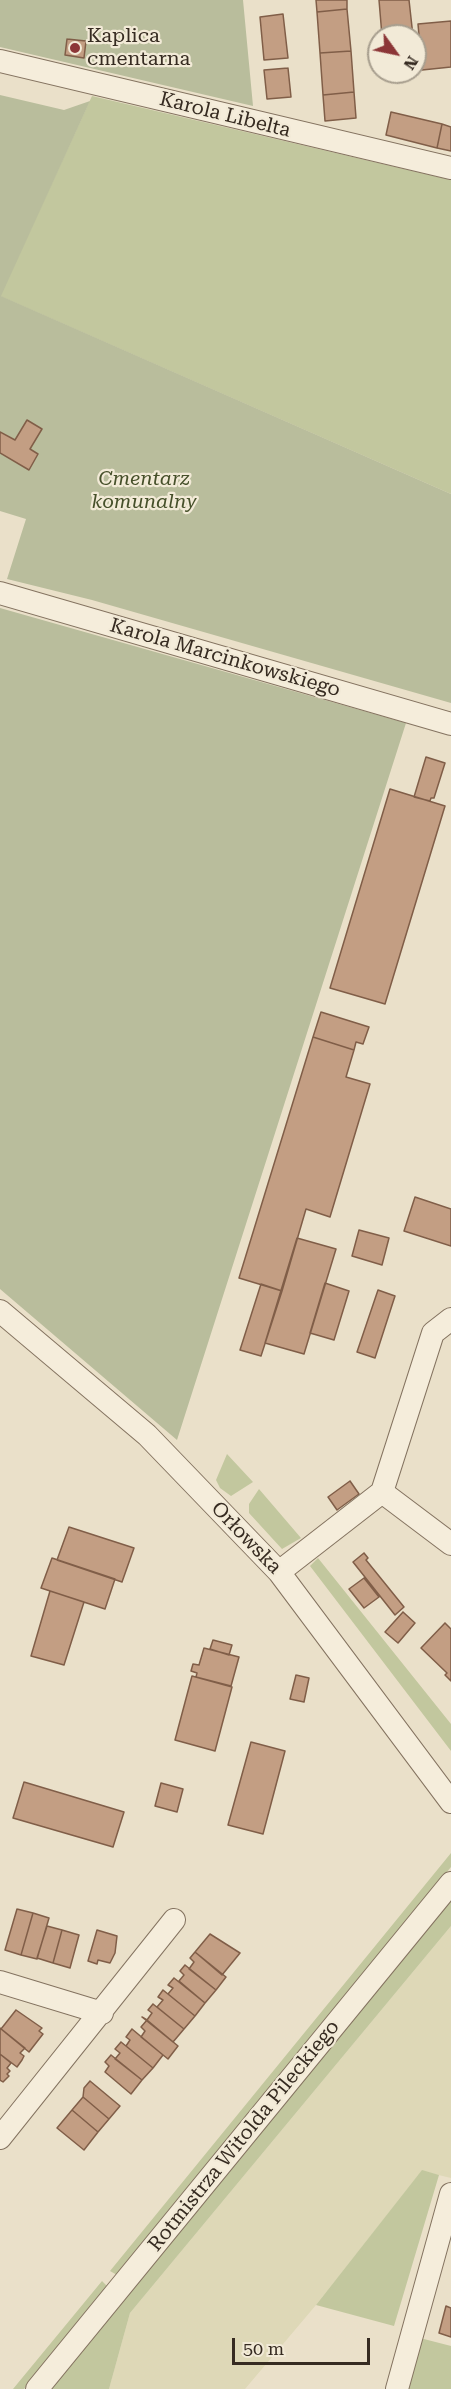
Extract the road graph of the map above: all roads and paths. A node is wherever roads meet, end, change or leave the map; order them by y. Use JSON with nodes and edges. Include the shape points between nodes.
{"nodes":[{"id":1,"x":0,"y":61,"type":"edge"},
{"id":2,"x":451,"y":168,"type":"edge"},
{"id":3,"x":0,"y":593,"type":"edge"},
{"id":4,"x":451,"y":724,"type":"edge"},
{"id":5,"x":0,"y":1311,"type":"edge"},
{"id":6,"x":451,"y":1319,"type":"edge"},
{"id":7,"x":382,"y":1492,"type":"junction"},
{"id":8,"x":451,"y":1544,"type":"edge"},
{"id":9,"x":279,"y":1572,"type":"junction"},
{"id":10,"x":451,"y":1802,"type":"edge"},
{"id":11,"x":451,"y":1883,"type":"edge"},
{"id":12,"x":174,"y":1920,"type":"dead end"},
{"id":13,"x":0,"y":1982,"type":"edge"},
{"id":14,"x":102,"y":2013,"type":"junction"},
{"id":15,"x":0,"y":2138,"type":"edge"},
{"id":16,"x":451,"y":2194,"type":"edge"},
{"id":17,"x":38,"y":2389,"type":"edge"},
{"id":18,"x":398,"y":2389,"type":"edge"}],
"edges":[{"from":1,"to":2,"type":"street","name":"Karola Libelta"},
{"from":3,"to":4,"type":"street","name":"Karola Marcinkowskiego"},
{"from":5,"to":9,"type":"street","name":"Orłowska","via":[[147,1435]]},
{"from":6,"to":7,"type":"street","via":[[432,1333]]},
{"from":7,"to":8,"type":"street"},
{"from":7,"to":9,"type":"street"},
{"from":9,"to":10,"type":"street","name":"Orłowska"},
{"from":11,"to":17,"type":"street","name":"Rotmistrza Witolda Pileckiego"},
{"from":12,"to":14,"type":"street"},
{"from":13,"to":14,"type":"street"},
{"from":14,"to":15,"type":"street"},
{"from":16,"to":18,"type":"street"}]}
